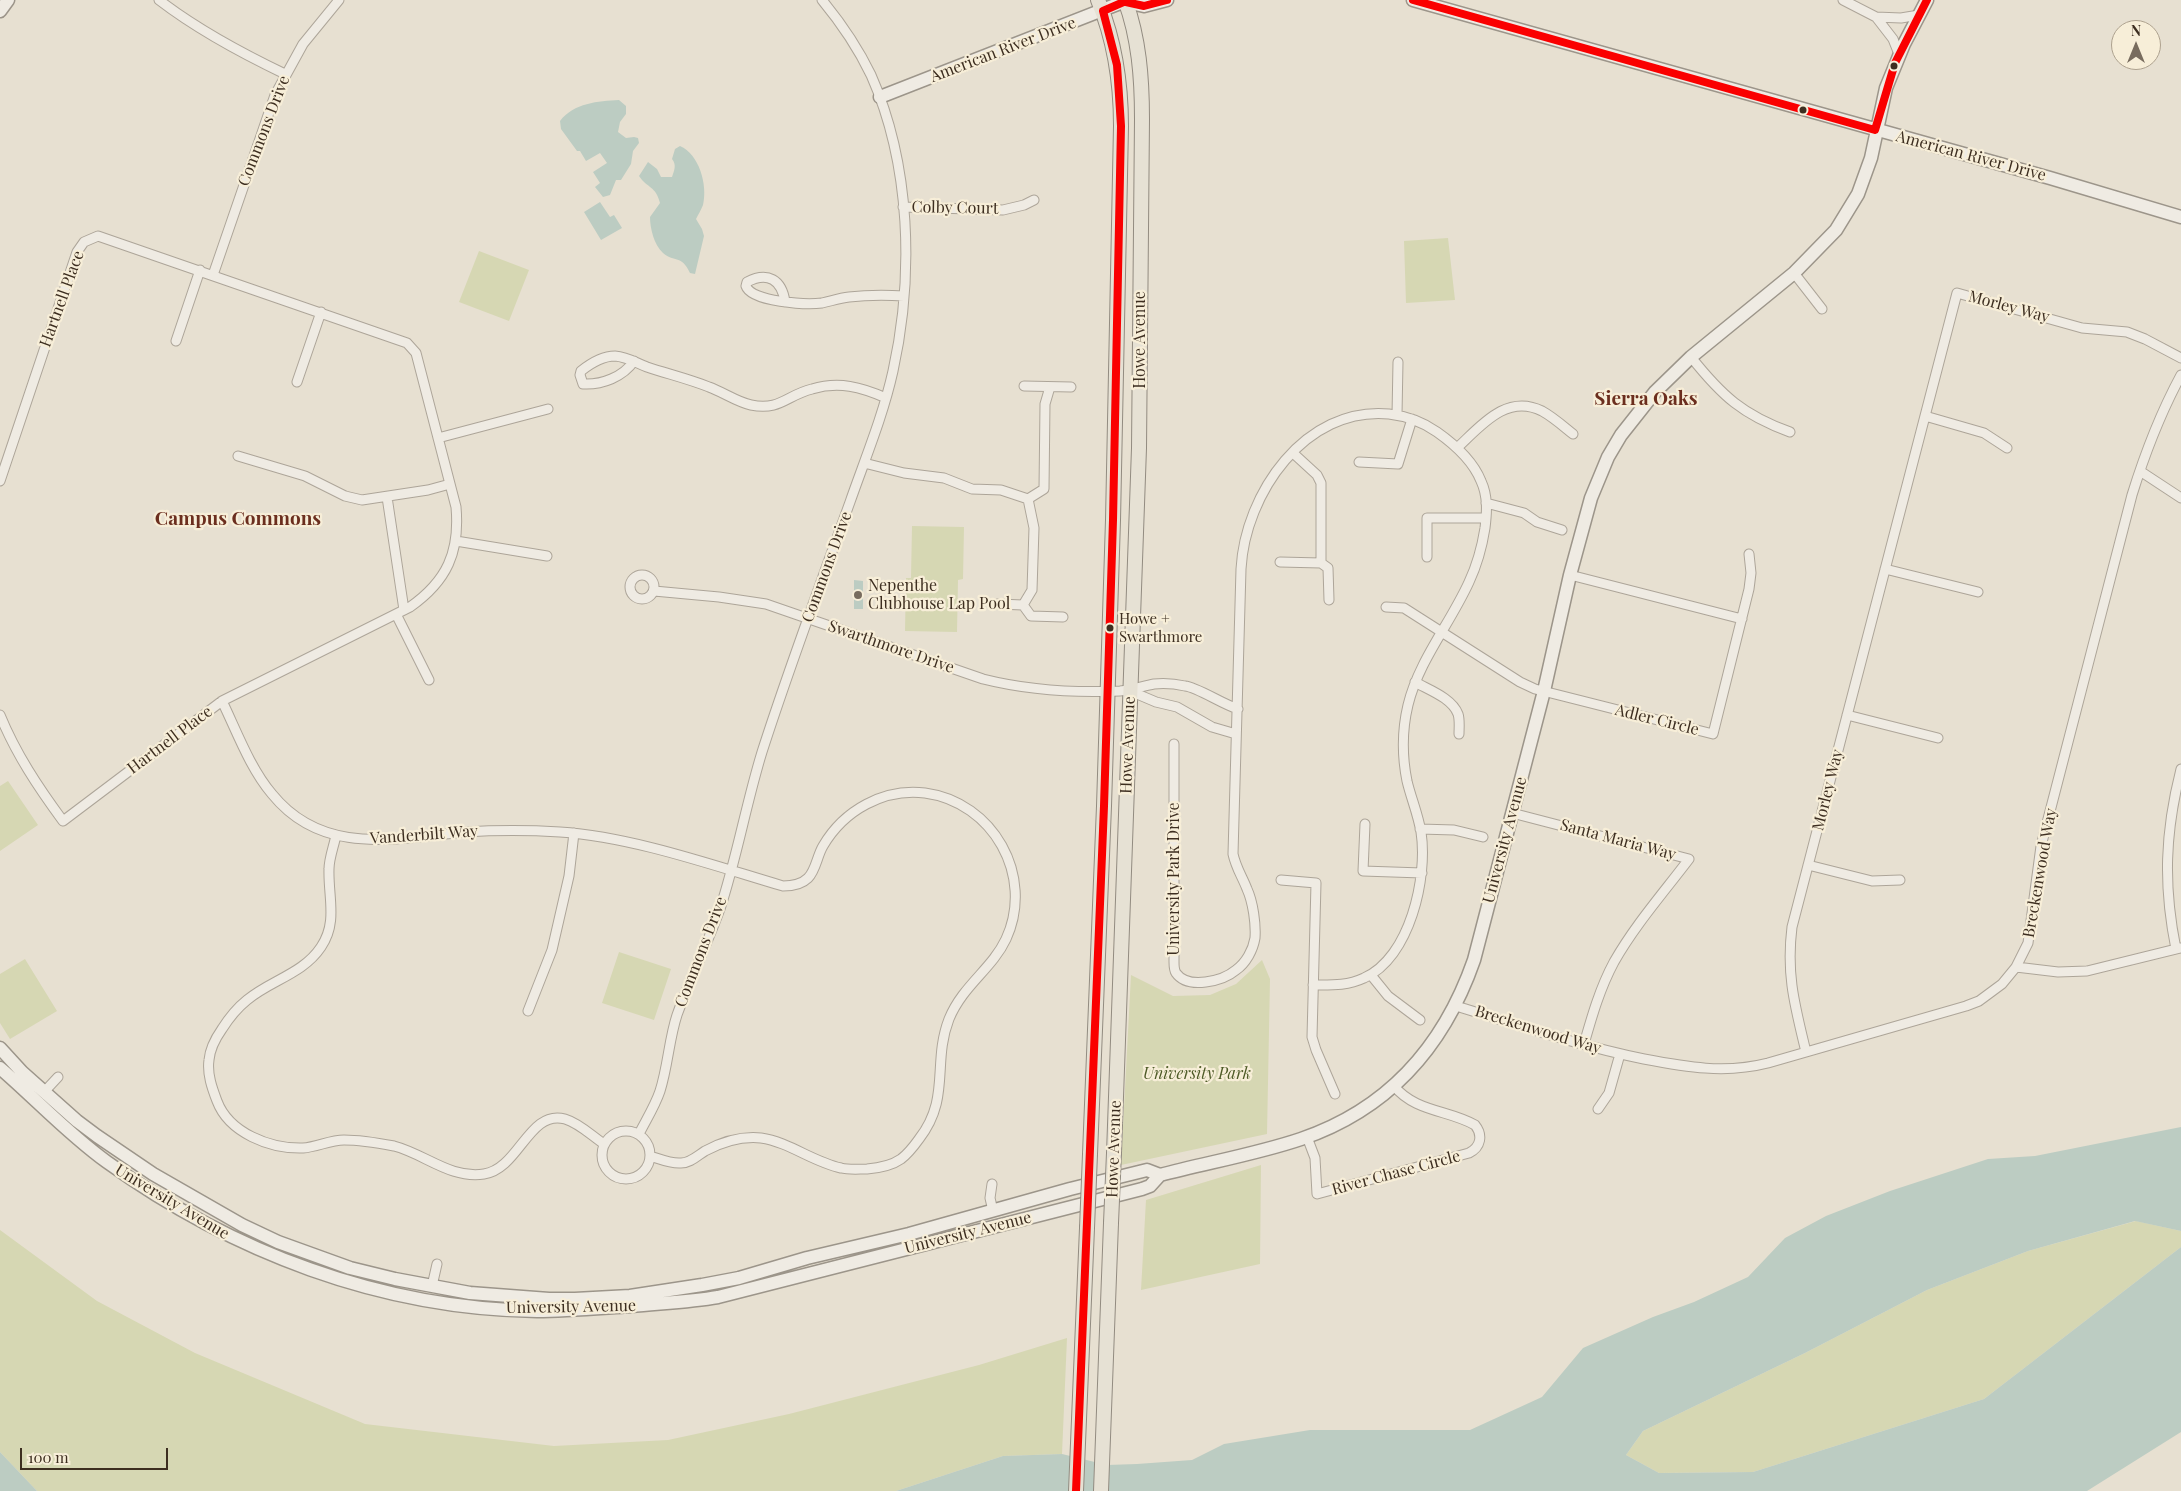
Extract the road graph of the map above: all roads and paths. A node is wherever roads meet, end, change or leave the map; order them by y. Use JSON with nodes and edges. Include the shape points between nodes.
{"nodes":[{"id":1,"x":8,"y":0,"type":"edge"},
{"id":2,"x":159,"y":0,"type":"edge"},
{"id":3,"x":339,"y":0,"type":"edge"},
{"id":4,"x":822,"y":0,"type":"edge"},
{"id":5,"x":1167,"y":0,"type":"edge"},
{"id":6,"x":1413,"y":0,"type":"edge"},
{"id":7,"x":1842,"y":0,"type":"edge"},
{"id":8,"x":1926,"y":0,"type":"edge"},
{"id":9,"x":1126,"y":1,"type":"edge"},
{"id":10,"x":1100,"y":5,"type":"edge"},
{"id":11,"x":0,"y":11,"type":"edge"},
{"id":12,"x":1919,"y":15,"type":"junction"},
{"id":13,"x":1876,"y":17,"type":"junction"},
{"id":14,"x":1899,"y":54,"type":"junction"},
{"id":15,"x":285,"y":74,"type":"junction"},
{"id":16,"x":880,"y":97,"type":"junction"},
{"id":17,"x":1875,"y":130,"type":"junction"},
{"id":18,"x":1034,"y":200,"type":"dead end"},
{"id":19,"x":903,"y":207,"type":"junction"},
{"id":20,"x":2181,"y":217,"type":"edge"},
{"id":21,"x":200,"y":270,"type":"junction"},
{"id":22,"x":1794,"y":274,"type":"junction"},
{"id":23,"x":213,"y":275,"type":"junction"},
{"id":24,"x":904,"y":296,"type":"junction"},
{"id":25,"x":785,"y":302,"type":"dead end"},
{"id":26,"x":1822,"y":309,"type":"dead end"},
{"id":27,"x":321,"y":312,"type":"junction"},
{"id":28,"x":176,"y":341,"type":"dead end"},
{"id":29,"x":1691,"y":357,"type":"junction"},
{"id":30,"x":2181,"y":358,"type":"edge"},
{"id":31,"x":634,"y":361,"type":"junction"},
{"id":32,"x":1398,"y":362,"type":"dead end"},
{"id":33,"x":2181,"y":375,"type":"edge"},
{"id":34,"x":298,"y":382,"type":"dead end"},
{"id":35,"x":1024,"y":386,"type":"dead end"},
{"id":36,"x":1050,"y":387,"type":"junction"},
{"id":37,"x":1071,"y":387,"type":"dead end"},
{"id":38,"x":886,"y":398,"type":"junction"},
{"id":39,"x":548,"y":410,"type":"dead end"},
{"id":40,"x":1397,"y":415,"type":"junction"},
{"id":41,"x":1925,"y":416,"type":"junction"},
{"id":42,"x":1412,"y":419,"type":"junction"},
{"id":43,"x":1790,"y":432,"type":"dead end"},
{"id":44,"x":1573,"y":434,"type":"dead end"},
{"id":45,"x":438,"y":438,"type":"junction"},
{"id":46,"x":1457,"y":448,"type":"junction"},
{"id":47,"x":2007,"y":448,"type":"dead end"},
{"id":48,"x":1293,"y":453,"type":"junction"},
{"id":49,"x":238,"y":456,"type":"dead end"},
{"id":50,"x":864,"y":462,"type":"junction"},
{"id":51,"x":1359,"y":462,"type":"dead end"},
{"id":52,"x":2140,"y":471,"type":"junction"},
{"id":53,"x":0,"y":481,"type":"edge"},
{"id":54,"x":450,"y":484,"type":"junction"},
{"id":55,"x":387,"y":497,"type":"junction"},
{"id":56,"x":2181,"y":498,"type":"edge"},
{"id":57,"x":1028,"y":499,"type":"junction"},
{"id":58,"x":1486,"y":503,"type":"junction"},
{"id":59,"x":1486,"y":518,"type":"junction"},
{"id":60,"x":1562,"y":530,"type":"dead end"},
{"id":61,"x":456,"y":541,"type":"junction"},
{"id":62,"x":1749,"y":554,"type":"dead end"},
{"id":63,"x":547,"y":556,"type":"dead end"},
{"id":64,"x":1426,"y":557,"type":"dead end"},
{"id":65,"x":1280,"y":562,"type":"dead end"},
{"id":66,"x":1321,"y":563,"type":"junction"},
{"id":67,"x":1885,"y":569,"type":"junction"},
{"id":68,"x":1570,"y":575,"type":"junction"},
{"id":69,"x":654,"y":591,"type":"dead end"},
{"id":70,"x":1978,"y":592,"type":"dead end"},
{"id":71,"x":1328,"y":600,"type":"dead end"},
{"id":72,"x":998,"y":604,"type":"dead end"},
{"id":73,"x":1023,"y":605,"type":"junction"},
{"id":74,"x":1386,"y":607,"type":"dead end"},
{"id":75,"x":400,"y":612,"type":"junction"},
{"id":76,"x":1063,"y":617,"type":"dead end"},
{"id":77,"x":808,"y":619,"type":"junction"},
{"id":78,"x":1742,"y":619,"type":"junction"},
{"id":79,"x":1442,"y":632,"type":"junction"},
{"id":80,"x":429,"y":680,"type":"dead end"},
{"id":81,"x":1415,"y":682,"type":"junction"},
{"id":82,"x":1130,"y":690,"type":"junction"},
{"id":83,"x":1544,"y":691,"type":"junction"},
{"id":84,"x":1107,"y":692,"type":"junction"},
{"id":85,"x":222,"y":701,"type":"junction"},
{"id":86,"x":1238,"y":708,"type":"junction"},
{"id":87,"x":0,"y":715,"type":"edge"},
{"id":88,"x":1847,"y":715,"type":"junction"},
{"id":89,"x":1236,"y":734,"type":"junction"},
{"id":90,"x":1459,"y":734,"type":"dead end"},
{"id":91,"x":1938,"y":738,"type":"dead end"},
{"id":92,"x":1174,"y":744,"type":"dead end"},
{"id":93,"x":2181,"y":769,"type":"edge"},
{"id":94,"x":1512,"y":813,"type":"junction"},
{"id":95,"x":1365,"y":824,"type":"dead end"},
{"id":96,"x":1420,"y":828,"type":"junction"},
{"id":97,"x":574,"y":833,"type":"junction"},
{"id":98,"x":336,"y":835,"type":"junction"},
{"id":99,"x":1483,"y":838,"type":"dead end"},
{"id":100,"x":1808,"y":865,"type":"junction"},
{"id":101,"x":731,"y":871,"type":"junction"},
{"id":102,"x":1422,"y":873,"type":"junction"},
{"id":103,"x":1281,"y":880,"type":"dead end"},
{"id":104,"x":1900,"y":880,"type":"dead end"},
{"id":105,"x":2178,"y":948,"type":"edge"},
{"id":106,"x":2016,"y":967,"type":"junction"},
{"id":107,"x":1372,"y":975,"type":"junction"},
{"id":108,"x":1313,"y":985,"type":"junction"},
{"id":109,"x":1456,"y":1006,"type":"junction"},
{"id":110,"x":528,"y":1011,"type":"dead end"},
{"id":111,"x":1420,"y":1020,"type":"dead end"},
{"id":112,"x":1584,"y":1044,"type":"junction"},
{"id":113,"x":0,"y":1048,"type":"edge"},
{"id":114,"x":1806,"y":1052,"type":"junction"},
{"id":115,"x":1620,"y":1054,"type":"junction"},
{"id":116,"x":0,"y":1068,"type":"edge"},
{"id":117,"x":58,"y":1077,"type":"dead end"},
{"id":118,"x":1394,"y":1086,"type":"junction"},
{"id":119,"x":44,"y":1092,"type":"junction"},
{"id":120,"x":1335,"y":1094,"type":"dead end"},
{"id":121,"x":1598,"y":1109,"type":"dead end"},
{"id":122,"x":639,"y":1134,"type":"junction"},
{"id":123,"x":1307,"y":1137,"type":"junction"},
{"id":124,"x":604,"y":1144,"type":"junction"},
{"id":125,"x":650,"y":1156,"type":"junction"},
{"id":126,"x":1160,"y":1175,"type":"junction"},
{"id":127,"x":992,"y":1184,"type":"dead end"},
{"id":128,"x":993,"y":1211,"type":"junction"},
{"id":129,"x":437,"y":1264,"type":"dead end"},
{"id":130,"x":432,"y":1286,"type":"junction"},
{"id":131,"x":1076,"y":1491,"type":"edge"},
{"id":132,"x":1101,"y":1491,"type":"edge"}],
"edges":[{"from":1,"to":11,"type":"street"},
{"from":2,"to":15,"type":"street","via":[[242,53]]},
{"from":3,"to":15,"type":"street","name":"Commons Drive","via":[[317,24]]},
{"from":4,"to":16,"type":"street","name":"Commons Drive","via":[[856,46]]},
{"from":5,"to":9,"type":"street","name":"American River Drive","via":[[1144,6]]},
{"from":6,"to":17,"type":"street","name":"American River Drive"},
{"from":7,"to":13,"type":"street"},
{"from":8,"to":12,"type":"street","name":"University Avenue"},
{"from":9,"to":10,"type":"street","name":"American River Drive"},
{"from":9,"to":82,"type":"main road","name":"Howe Avenue","via":[[1135,36],[1142,88],[1139,448]]},
{"from":10,"to":16,"type":"street","name":"American River Drive"},
{"from":10,"to":84,"type":"main road","name":"Howe Avenue","via":[[1116,58],[1121,102]]},
{"from":12,"to":13,"type":"street"},
{"from":12,"to":14,"type":"street","name":"University Avenue"},
{"from":13,"to":14,"type":"street","via":[[1894,39]]},
{"from":14,"to":17,"type":"street","name":"University Avenue"},
{"from":15,"to":23,"type":"street","name":"Commons Drive","via":[[266,118]]},
{"from":16,"to":19,"type":"street","name":"Commons Drive","via":[[893,145]]},
{"from":17,"to":20,"type":"street","name":"American River Drive"},
{"from":17,"to":22,"type":"street","name":"University Avenue","via":[[1858,194],[1836,230]]},
{"from":18,"to":19,"type":"street","name":"Colby Court","via":[[1003,210]]},
{"from":19,"to":24,"type":"street","name":"Commons Drive"},
{"from":21,"to":23,"type":"street","name":"Hartnell Place"},
{"from":21,"to":28,"type":"street"},
{"from":21,"to":53,"type":"street","name":"Hartnell Place","via":[[104,237],[84,242],[77,252]]},
{"from":22,"to":26,"type":"street"},
{"from":22,"to":29,"type":"street","name":"University Avenue"},
{"from":23,"to":27,"type":"street","name":"Hartnell Place"},
{"from":24,"to":25,"type":"street","via":[[846,297],[821,303]]},
{"from":24,"to":38,"type":"street","name":"Commons Drive"},
{"from":27,"to":34,"type":"street"},
{"from":27,"to":45,"type":"street","name":"Hartnell Place","via":[[400,339],[413,348]]},
{"from":29,"to":43,"type":"street","via":[[1714,386],[1734,403],[1756,418]]},
{"from":29,"to":68,"type":"street","name":"University Avenue","via":[[1641,407],[1608,458],[1591,498]]},
{"from":30,"to":41,"type":"street","name":"Morley Way","via":[[2127,332],[2082,328],[1956,293]]},
{"from":31,"to":31,"type":"street","via":[[614,356],[599,359],[581,371],[581,380],[583,384],[607,381],[624,372]]},
{"from":31,"to":38,"type":"street","via":[[750,405],[771,407],[810,389],[843,384]]},
{"from":32,"to":40,"type":"street"},
{"from":33,"to":52,"type":"street","name":"Breckenwood Way","via":[[2160,416]]},
{"from":35,"to":36,"type":"street"},
{"from":36,"to":37,"type":"street"},
{"from":36,"to":57,"type":"street","via":[[1045,404],[1044,489]]},
{"from":38,"to":50,"type":"street","name":"Commons Drive"},
{"from":39,"to":45,"type":"street"},
{"from":40,"to":42,"type":"street","name":"University Park Drive"},
{"from":40,"to":48,"type":"street","name":"University Park Drive","via":[[1365,414],[1347,418],[1315,434]]},
{"from":41,"to":47,"type":"street","via":[[1984,433]]},
{"from":41,"to":67,"type":"street","name":"Morley Way"},
{"from":42,"to":46,"type":"street","name":"University Park Drive","via":[[1434,429]]},
{"from":42,"to":51,"type":"street","via":[[1398,464]]},
{"from":44,"to":46,"type":"street","via":[[1540,410],[1529,406],[1509,407],[1492,416]]},
{"from":45,"to":54,"type":"street","name":"Hartnell Place"},
{"from":46,"to":58,"type":"street","name":"University Park Drive","via":[[1481,480]]},
{"from":48,"to":66,"type":"street","via":[[1317,475],[1321,483]]},
{"from":48,"to":86,"type":"street","name":"University Park Drive","via":[[1269,482],[1246,534],[1241,569]]},
{"from":49,"to":55,"type":"street","via":[[305,476],[345,496],[362,500]]},
{"from":50,"to":57,"type":"street","via":[[904,473],[944,478],[972,490],[1001,490]]},
{"from":50,"to":77,"type":"street","name":"Commons Drive"},
{"from":52,"to":56,"type":"street"},
{"from":52,"to":106,"type":"street","name":"Breckenwood Way","via":[[2042,846],[2028,943]]},
{"from":54,"to":55,"type":"street"},
{"from":54,"to":61,"type":"street","name":"Hartnell Place","via":[[456,507]]},
{"from":55,"to":75,"type":"street"},
{"from":57,"to":73,"type":"street","via":[[1034,528],[1032,590]]},
{"from":58,"to":59,"type":"street","name":"University Park Drive"},
{"from":58,"to":60,"type":"street","via":[[1524,513],[1537,522]]},
{"from":59,"to":64,"type":"street","via":[[1427,518]]},
{"from":59,"to":79,"type":"street","name":"University Park Drive","via":[[1474,570]]},
{"from":61,"to":63,"type":"street"},
{"from":61,"to":75,"type":"street","name":"Hartnell Place","via":[[449,564],[435,586]]},
{"from":62,"to":78,"type":"street","name":"Adler Circle","via":[[1751,573]]},
{"from":65,"to":66,"type":"street"},
{"from":66,"to":71,"type":"street","via":[[1328,568]]},
{"from":67,"to":70,"type":"street"},
{"from":67,"to":88,"type":"street","name":"Morley Way"},
{"from":68,"to":78,"type":"street"},
{"from":68,"to":83,"type":"street","name":"University Avenue"},
{"from":69,"to":77,"type":"street","name":"Swarthmore Drive","via":[[745,600]]},
{"from":72,"to":73,"type":"street"},
{"from":73,"to":76,"type":"street","via":[[1031,616]]},
{"from":74,"to":79,"type":"street","via":[[1404,608]]},
{"from":75,"to":80,"type":"street"},
{"from":75,"to":85,"type":"street","name":"Hartnell Place"},
{"from":77,"to":84,"type":"street","name":"Swarthmore Drive","via":[[1006,685]]},
{"from":77,"to":101,"type":"street","name":"Commons Drive","via":[[760,758]]},
{"from":78,"to":83,"type":"street","name":"Adler Circle","via":[[1713,734]]},
{"from":79,"to":81,"type":"street","name":"University Park Drive"},
{"from":79,"to":83,"type":"street","via":[[1520,682]]},
{"from":81,"to":90,"type":"street","via":[[1454,707],[1458,714]]},
{"from":81,"to":96,"type":"street","name":"University Park Drive","via":[[1406,714],[1404,757]]},
{"from":82,"to":84,"type":"street","name":"Swarthmore Drive"},
{"from":82,"to":86,"type":"street","via":[[1155,684],[1187,686]]},
{"from":82,"to":89,"type":"street","via":[[1177,707],[1212,727]]},
{"from":82,"to":132,"type":"main road","name":"Howe Avenue","bridge":true},
{"from":83,"to":94,"type":"street","name":"University Avenue"},
{"from":84,"to":131,"type":"main road","name":"Howe Avenue","bridge":true},
{"from":85,"to":87,"type":"street","name":"Hartnell Place","via":[[63,821],[18,755]]},
{"from":85,"to":98,"type":"street","name":"Vanderbilt Way","via":[[258,774],[273,796],[309,825]]},
{"from":86,"to":89,"type":"street","name":"University Park Drive"},
{"from":88,"to":91,"type":"street"},
{"from":88,"to":100,"type":"street","name":"Morley Way"},
{"from":89,"to":92,"type":"street","name":"University Park Drive","via":[[1233,854],[1249,894],[1255,937],[1250,955],[1236,970],[1201,982],[1184,980],[1176,972],[1174,962]]},
{"from":93,"to":105,"type":"street","via":[[2171,811],[2166,856],[2166,889]]},
{"from":94,"to":109,"type":"street","name":"University Avenue","via":[[1474,960]]},
{"from":94,"to":112,"type":"street","name":"Santa Maria Way","via":[[1689,859],[1615,961],[1596,1003]]},
{"from":95,"to":102,"type":"street","via":[[1363,871]]},
{"from":96,"to":99,"type":"street","via":[[1454,830]]},
{"from":96,"to":102,"type":"street","name":"University Park Drive"},
{"from":97,"to":98,"type":"street","name":"Vanderbilt Way","via":[[500,830],[389,840],[361,840]]},
{"from":97,"to":101,"type":"street","name":"Vanderbilt Way","via":[[643,846]]},
{"from":97,"to":110,"type":"street","via":[[569,876],[552,950]]},
{"from":98,"to":124,"type":"street","via":[[329,866],[332,922],[322,946],[306,964],[247,1000],[232,1014],[212,1043],[208,1071],[216,1098],[226,1116],[248,1136],[284,1147],[305,1148],[342,1140],[367,1141],[396,1147],[448,1170],[474,1175],[499,1169],[534,1128],[555,1118],[574,1123]]},
{"from":100,"to":104,"type":"street","via":[[1872,881]]},
{"from":100,"to":114,"type":"street","name":"Morley Way","via":[[1792,927],[1789,967],[1793,1001]]},
{"from":101,"to":122,"type":"street","name":"Commons Drive","via":[[703,954],[678,1014],[656,1103]]},
{"from":101,"to":125,"type":"street","name":"Vanderbilt Way","via":[[783,886],[795,886],[810,875],[827,839],[856,810],[887,796],[929,794],[952,800],[980,817],[998,839],[1007,854],[1014,878],[1014,914],[1000,950],[967,988],[950,1017],[942,1047],[941,1085],[936,1110],[927,1130],[902,1159],[878,1168],[841,1168],[776,1142],[757,1138],[724,1143],[684,1163]]},
{"from":102,"to":107,"type":"street","name":"University Park Drive","via":[[1400,945]]},
{"from":103,"to":108,"type":"street","via":[[1316,882]]},
{"from":105,"to":106,"type":"street","via":[[2087,971],[2058,972]]},
{"from":106,"to":114,"type":"street","name":"Breckenwood Way","via":[[1991,993],[1966,1006]]},
{"from":107,"to":108,"type":"street","name":"University Park Drive","via":[[1351,983]]},
{"from":107,"to":111,"type":"street","via":[[1388,996]]},
{"from":108,"to":120,"type":"street","via":[[1312,1037]]},
{"from":109,"to":112,"type":"street","name":"Breckenwood Way"},
{"from":109,"to":118,"type":"street","name":"University Avenue","via":[[1427,1052]]},
{"from":112,"to":115,"type":"street","name":"Breckenwood Way"},
{"from":113,"to":119,"type":"street","name":"University Avenue"},
{"from":114,"to":115,"type":"street","name":"Breckenwood Way","via":[[1757,1066],[1707,1070]]},
{"from":115,"to":121,"type":"street","name":"Breckenwood Way","via":[[1609,1093]]},
{"from":116,"to":126,"type":"street","name":"University Avenue","via":[[105,1161],[139,1185],[228,1236],[336,1279],[418,1299],[478,1307],[562,1310],[718,1297],[1150,1186]]},
{"from":117,"to":119,"type":"street"},
{"from":118,"to":123,"type":"street","name":"University Avenue","via":[[1349,1118]]},
{"from":118,"to":123,"type":"street","name":"River Chase Circle","via":[[1415,1104],[1475,1125],[1480,1133],[1477,1147],[1469,1152],[1317,1194],[1315,1158]]},
{"from":119,"to":130,"type":"street","name":"University Avenue","via":[[117,1150],[242,1225],[350,1268]]},
{"from":122,"to":124,"type":"street","via":[[619,1131]]},
{"from":122,"to":125,"type":"street","via":[[648,1143]]},
{"from":123,"to":126,"type":"street","name":"University Avenue"},
{"from":124,"to":125,"type":"street","via":[[602,1161],[612,1175],[620,1178],[637,1176],[648,1164]]},
{"from":126,"to":128,"type":"street","name":"University Avenue","via":[[1147,1170]]},
{"from":127,"to":128,"type":"street","via":[[990,1198]]},
{"from":128,"to":130,"type":"street","name":"University Avenue","via":[[739,1278],[630,1296],[549,1300]]},
{"from":129,"to":130,"type":"street"}]}
